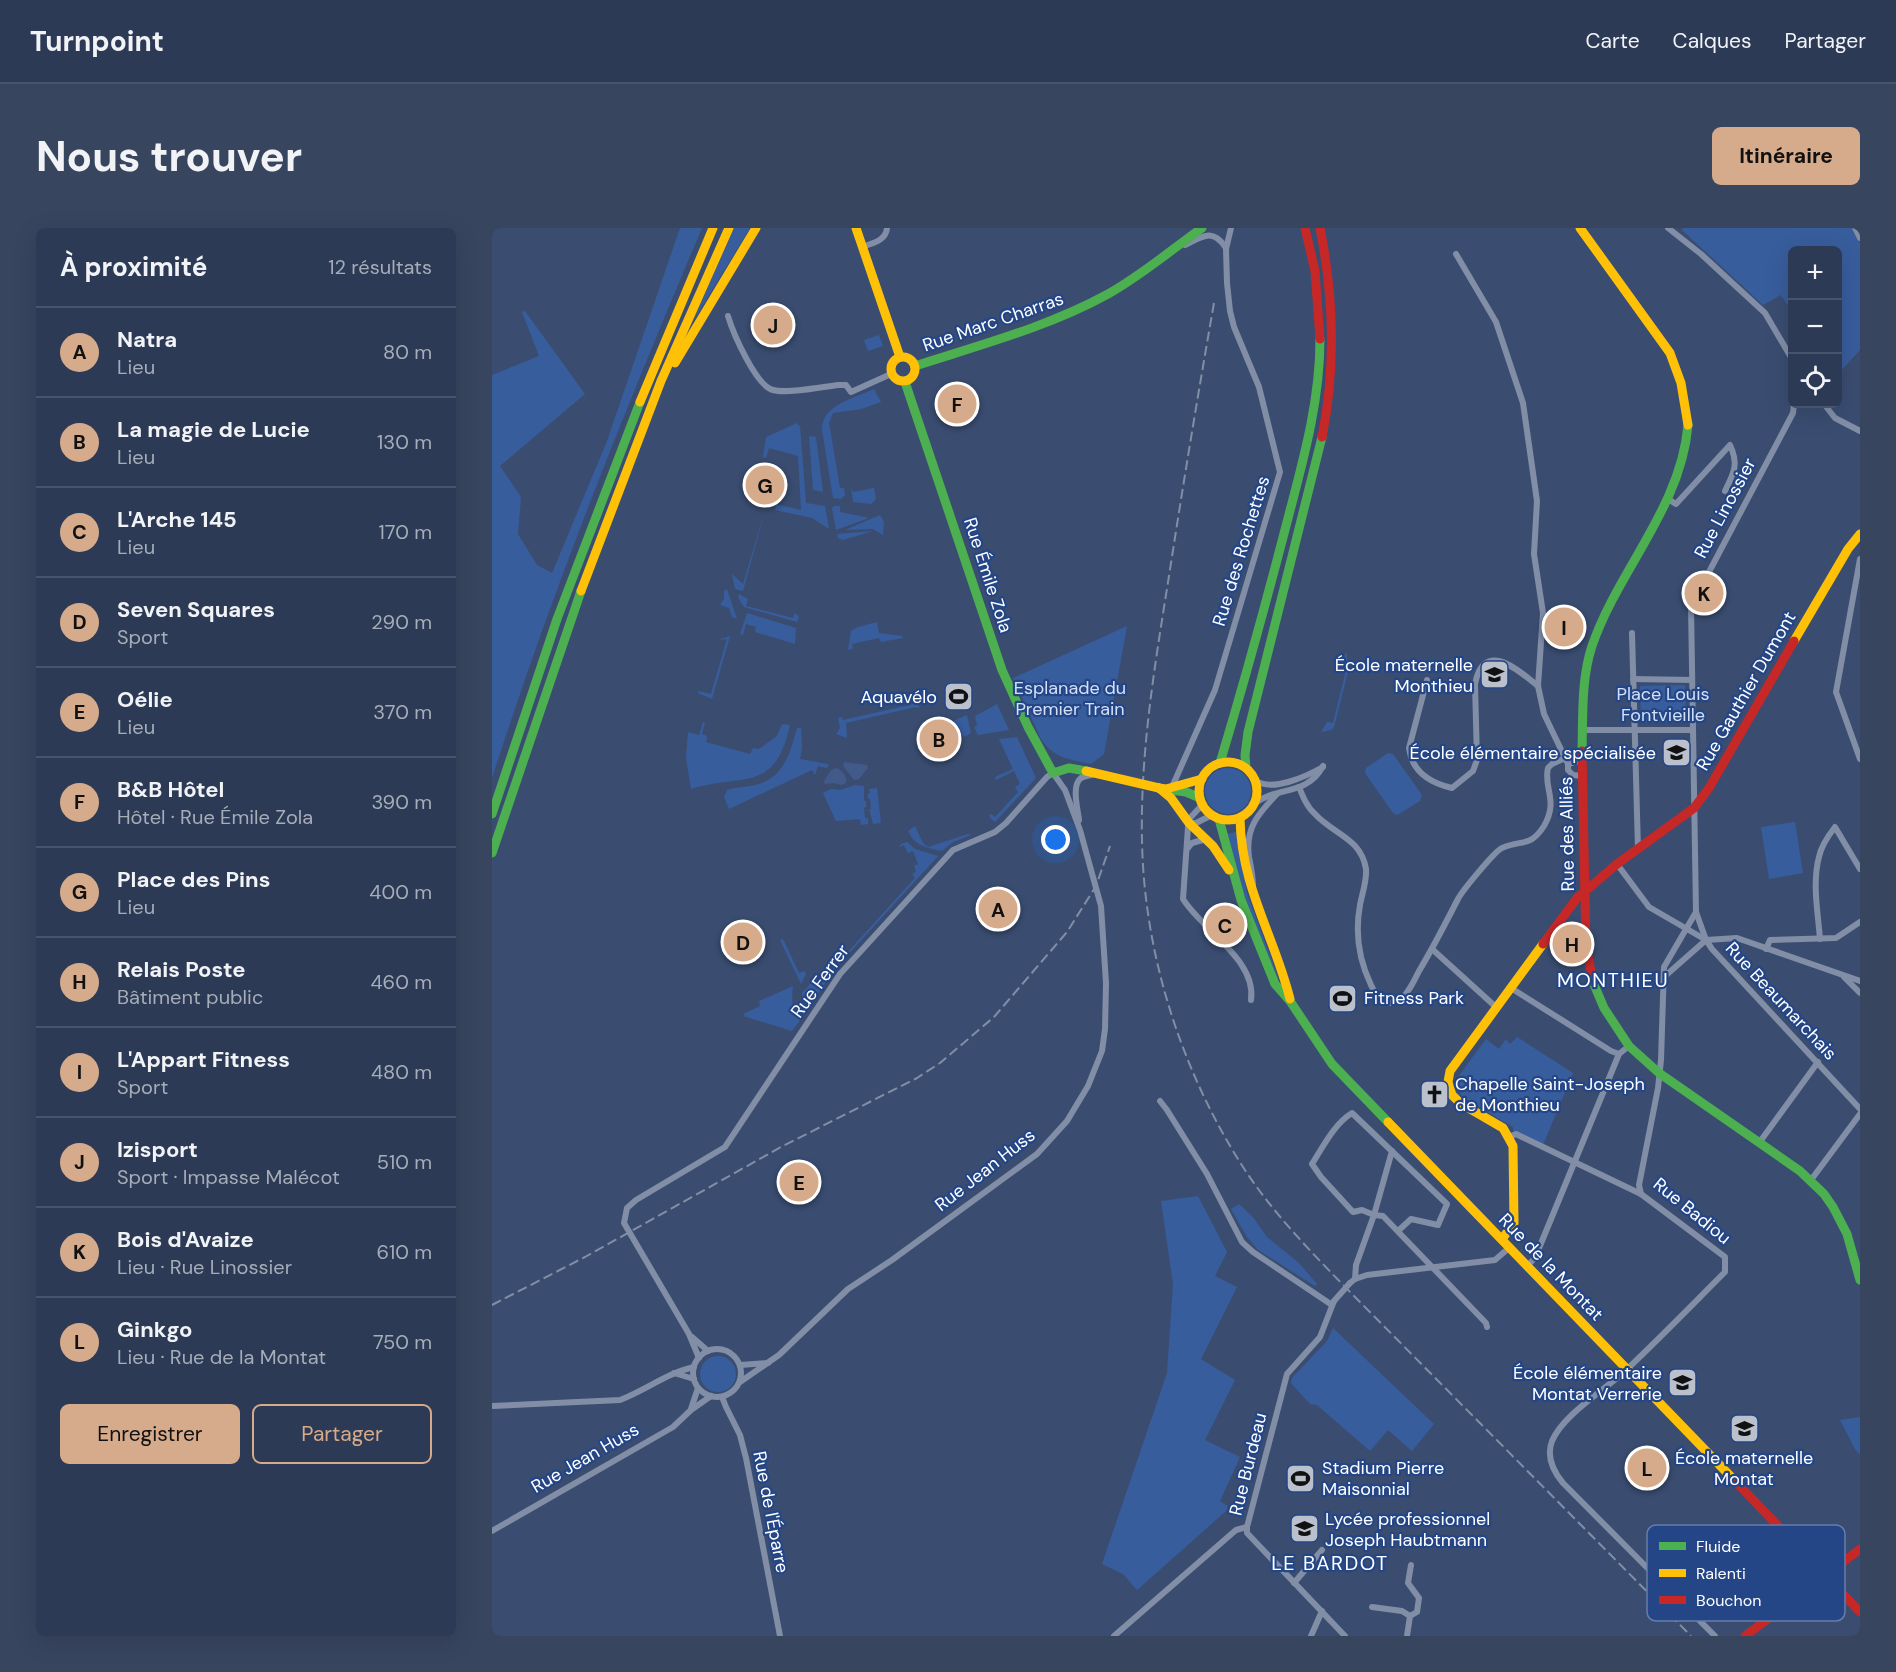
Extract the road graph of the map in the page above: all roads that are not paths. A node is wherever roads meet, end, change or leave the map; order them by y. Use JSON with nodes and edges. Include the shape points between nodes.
{"nodes":[{"id":1,"x":713,"y":228,"type":"edge"},
{"id":2,"x":729,"y":228,"type":"edge"},
{"id":3,"x":756,"y":228,"type":"edge"},
{"id":4,"x":855,"y":228,"type":"edge"},
{"id":5,"x":887,"y":228,"type":"edge"},
{"id":6,"x":1231,"y":228,"type":"edge"},
{"id":7,"x":1305,"y":228,"type":"edge"},
{"id":8,"x":1312,"y":228,"type":"edge"},
{"id":9,"x":1320,"y":228,"type":"edge"},
{"id":10,"x":1580,"y":228,"type":"edge"},
{"id":11,"x":1668,"y":228,"type":"edge"},
{"id":12,"x":1855,"y":228,"type":"edge"},
{"id":13,"x":1198,"y":230,"type":"edge"},
{"id":14,"x":1860,"y":238,"type":"edge"},
{"id":15,"x":862,"y":247,"type":"junction"},
{"id":16,"x":1174,"y":248,"type":"junction"},
{"id":17,"x":1226,"y":249,"type":"junction"},
{"id":18,"x":1456,"y":254,"type":"dead end"},
{"id":19,"x":1328,"y":275,"type":"junction"},
{"id":20,"x":728,"y":316,"type":"dead end"},
{"id":21,"x":1789,"y":354,"type":"edge"},
{"id":22,"x":900,"y":357,"type":"junction"},
{"id":23,"x":915,"y":366,"type":"junction"},
{"id":24,"x":891,"y":374,"type":"junction"},
{"id":25,"x":662,"y":379,"type":"junction"},
{"id":26,"x":905,"y":382,"type":"junction"},
{"id":27,"x":1794,"y":408,"type":"edge"},
{"id":28,"x":1827,"y":408,"type":"edge"},
{"id":29,"x":1860,"y":431,"type":"edge"},
{"id":30,"x":1725,"y":490,"type":"dead end"},
{"id":31,"x":1668,"y":500,"type":"junction"},
{"id":32,"x":1859,"y":537,"type":"edge"},
{"id":33,"x":1860,"y":559,"type":"edge"},
{"id":34,"x":1632,"y":633,"type":"dead end"},
{"id":35,"x":1633,"y":679,"type":"junction"},
{"id":36,"x":1427,"y":680,"type":"dead end"},
{"id":37,"x":1692,"y":680,"type":"junction"},
{"id":38,"x":1538,"y":686,"type":"junction"},
{"id":39,"x":1635,"y":729,"type":"junction"},
{"id":40,"x":1692,"y":729,"type":"junction"},
{"id":41,"x":1582,"y":730,"type":"junction"},
{"id":42,"x":1860,"y":759,"type":"edge"},
{"id":43,"x":1582,"y":760,"type":"junction"},
{"id":44,"x":1567,"y":761,"type":"junction"},
{"id":45,"x":1220,"y":763,"type":"junction"},
{"id":46,"x":1246,"y":768,"type":"junction"},
{"id":47,"x":1053,"y":773,"type":"junction"},
{"id":48,"x":1085,"y":774,"type":"junction"},
{"id":49,"x":1582,"y":776,"type":"junction"},
{"id":50,"x":1202,"y":779,"type":"junction"},
{"id":51,"x":1255,"y":780,"type":"junction"},
{"id":52,"x":1172,"y":787,"type":"junction"},
{"id":53,"x":1299,"y":787,"type":"junction"},
{"id":54,"x":1159,"y":788,"type":"junction"},
{"id":55,"x":1277,"y":794,"type":"junction"},
{"id":56,"x":1201,"y":801,"type":"junction"},
{"id":57,"x":1255,"y":803,"type":"junction"},
{"id":58,"x":1695,"y":808,"type":"junction"},
{"id":59,"x":492,"y":814,"type":"edge"},
{"id":60,"x":1216,"y":817,"type":"junction"},
{"id":61,"x":1240,"y":818,"type":"junction"},
{"id":62,"x":1189,"y":823,"type":"junction"},
{"id":63,"x":1080,"y":830,"type":"junction"},
{"id":64,"x":1206,"y":839,"type":"junction"},
{"id":65,"x":1188,"y":848,"type":"junction"},
{"id":66,"x":1638,"y":849,"type":"junction"},
{"id":67,"x":492,"y":853,"type":"edge"},
{"id":68,"x":1617,"y":864,"type":"junction"},
{"id":69,"x":1860,"y":869,"type":"edge"},
{"id":70,"x":1585,"y":891,"type":"junction"},
{"id":71,"x":1253,"y":896,"type":"junction"},
{"id":72,"x":1241,"y":900,"type":"junction"},
{"id":73,"x":1696,"y":912,"type":"junction"},
{"id":74,"x":1860,"y":922,"type":"edge"},
{"id":75,"x":1687,"y":929,"type":"junction"},
{"id":76,"x":1820,"y":939,"type":"junction"},
{"id":77,"x":1706,"y":940,"type":"junction"},
{"id":78,"x":1432,"y":949,"type":"junction"},
{"id":79,"x":1766,"y":949,"type":"junction"},
{"id":80,"x":1842,"y":974,"type":"junction"},
{"id":81,"x":1664,"y":978,"type":"junction"},
{"id":82,"x":1860,"y":981,"type":"edge"},
{"id":83,"x":1511,"y":987,"type":"junction"},
{"id":84,"x":1860,"y":993,"type":"edge"},
{"id":85,"x":1251,"y":1000,"type":"dead end"},
{"id":86,"x":1290,"y":1001,"type":"junction"},
{"id":87,"x":1497,"y":1008,"type":"junction"},
{"id":88,"x":1629,"y":1046,"type":"junction"},
{"id":89,"x":1619,"y":1054,"type":"junction"},
{"id":90,"x":1818,"y":1062,"type":"junction"},
{"id":91,"x":1659,"y":1073,"type":"junction"},
{"id":92,"x":1160,"y":1101,"type":"dead end"},
{"id":93,"x":1860,"y":1109,"type":"edge"},
{"id":94,"x":1860,"y":1114,"type":"edge"},
{"id":95,"x":1509,"y":1137,"type":"junction"},
{"id":96,"x":1760,"y":1143,"type":"junction"},
{"id":97,"x":1392,"y":1151,"type":"junction"},
{"id":98,"x":1574,"y":1163,"type":"junction"},
{"id":99,"x":1811,"y":1180,"type":"junction"},
{"id":100,"x":1641,"y":1194,"type":"junction"},
{"id":101,"x":1374,"y":1215,"type":"junction"},
{"id":102,"x":1398,"y":1231,"type":"junction"},
{"id":103,"x":1502,"y":1239,"type":"junction"},
{"id":104,"x":1510,"y":1247,"type":"junction"},
{"id":105,"x":1527,"y":1266,"type":"junction"},
{"id":106,"x":1433,"y":1268,"type":"junction"},
{"id":107,"x":1860,"y":1280,"type":"edge"},
{"id":108,"x":1352,"y":1281,"type":"junction"},
{"id":109,"x":1333,"y":1303,"type":"junction"},
{"id":110,"x":1487,"y":1327,"type":"dead end"},
{"id":111,"x":689,"y":1334,"type":"junction"},
{"id":112,"x":708,"y":1351,"type":"junction"},
{"id":113,"x":699,"y":1358,"type":"junction"},
{"id":114,"x":768,"y":1363,"type":"junction"},
{"id":115,"x":740,"y":1365,"type":"junction"},
{"id":116,"x":694,"y":1367,"type":"junction"},
{"id":117,"x":1626,"y":1370,"type":"junction"},
{"id":118,"x":674,"y":1373,"type":"junction"},
{"id":119,"x":694,"y":1379,"type":"junction"},
{"id":120,"x":740,"y":1382,"type":"junction"},
{"id":121,"x":698,"y":1388,"type":"junction"},
{"id":122,"x":711,"y":1396,"type":"junction"},
{"id":123,"x":722,"y":1397,"type":"junction"},
{"id":124,"x":492,"y":1406,"type":"edge"},
{"id":125,"x":691,"y":1410,"type":"junction"},
{"id":126,"x":1777,"y":1525,"type":"edge"},
{"id":127,"x":1247,"y":1527,"type":"junction"},
{"id":128,"x":492,"y":1530,"type":"edge"},
{"id":129,"x":1860,"y":1549,"type":"edge"},
{"id":130,"x":1322,"y":1550,"type":"dead end"},
{"id":131,"x":1845,"y":1559,"type":"edge"},
{"id":132,"x":1411,"y":1565,"type":"dead end"},
{"id":133,"x":1647,"y":1568,"type":"edge"},
{"id":134,"x":1294,"y":1583,"type":"junction"},
{"id":135,"x":1845,"y":1596,"type":"edge"},
{"id":136,"x":1372,"y":1606,"type":"dead end"},
{"id":137,"x":1322,"y":1611,"type":"junction"},
{"id":138,"x":1860,"y":1612,"type":"edge"},
{"id":139,"x":1410,"y":1616,"type":"junction"},
{"id":140,"x":1699,"y":1621,"type":"edge"},
{"id":141,"x":1764,"y":1621,"type":"edge"},
{"id":142,"x":780,"y":1636,"type":"edge"},
{"id":143,"x":1114,"y":1636,"type":"edge"},
{"id":144,"x":1311,"y":1636,"type":"edge"},
{"id":145,"x":1345,"y":1636,"type":"edge"},
{"id":146,"x":1407,"y":1636,"type":"edge"},
{"id":147,"x":1714,"y":1636,"type":"edge"},
{"id":148,"x":1745,"y":1636,"type":"edge"}],
"edges":[{"from":1,"to":59,"type":"main road","via":[[583,547]]},
{"from":2,"to":25,"type":"main road"},
{"from":3,"to":25,"type":"main road"},
{"from":4,"to":15,"type":"main road"},
{"from":5,"to":15,"type":"street","via":[[883,238]]},
{"from":6,"to":17,"type":"street","name":"Rue des Rochettes"},
{"from":7,"to":45,"type":"main road","via":[[1318,294],[1320,359],[1316,401],[1258,635]]},
{"from":8,"to":19,"type":"main road"},
{"from":9,"to":19,"type":"main road"},
{"from":10,"to":31,"type":"main road","name":"Rue des Alliés","via":[[1670,352],[1682,383],[1687,410],[1686,448]]},
{"from":11,"to":21,"type":"street","via":[[1765,313]]},
{"from":12,"to":14,"type":"street"},
{"from":13,"to":16,"type":"main road","name":"Rue Marc Charras"},
{"from":15,"to":22,"type":"main road"},
{"from":16,"to":17,"type":"street","via":[[1210,234],[1220,239]]},
{"from":16,"to":23,"type":"main road","name":"Rue Marc Charras","via":[[1110,293],[1076,310]]},
{"from":17,"to":52,"type":"street","name":"Rue des Rochettes","via":[[1234,327],[1260,387],[1280,472],[1215,690]]},
{"from":18,"to":38,"type":"street","via":[[1496,322],[1523,403],[1537,501],[1534,554],[1543,613]]},
{"from":19,"to":46,"type":"main road","via":[[1333,347],[1325,426],[1250,724]]},
{"from":20,"to":24,"type":"street","via":[[738,345],[771,390],[846,385],[851,392]]},
{"from":22,"to":23,"type":"main road","via":[[911,360]]},
{"from":22,"to":24,"type":"main road","via":[[892,363]]},
{"from":23,"to":26,"type":"main road","via":[[913,377]]},
{"from":24,"to":26,"type":"main road"},
{"from":25,"to":67,"type":"main road","via":[[576,601]]},
{"from":26,"to":47,"type":"main road","name":"Rue Émile Zola","via":[[1002,670]]},
{"from":27,"to":37,"type":"street","name":"Rue Linossier","via":[[1693,601]]},
{"from":28,"to":29,"type":"street","via":[[1835,418]]},
{"from":30,"to":31,"type":"street","via":[[1735,471],[1735,455],[1730,445],[1676,504]]},
{"from":31,"to":41,"type":"main road","name":"Rue des Alliés","via":[[1604,616],[1591,648]]},
{"from":32,"to":58,"type":"main road","name":"Rue Gauthier Dumont"},
{"from":33,"to":42,"type":"street","via":[[1836,692]]},
{"from":34,"to":35,"type":"street"},
{"from":35,"to":37,"type":"street"},
{"from":35,"to":39,"type":"street"},
{"from":36,"to":38,"type":"street","via":[[1409,748],[1410,758],[1429,780],[1452,788],[1473,771],[1477,760],[1475,684],[1480,669],[1497,660],[1507,662]]},
{"from":37,"to":40,"type":"street","name":"Rue Linossier"},
{"from":38,"to":44,"type":"street","via":[[1544,714]]},
{"from":39,"to":40,"type":"street"},
{"from":39,"to":41,"type":"street"},
{"from":39,"to":66,"type":"street"},
{"from":40,"to":58,"type":"street","name":"Rue Linossier"},
{"from":41,"to":43,"type":"main road","name":"Rue des Alliés"},
{"from":43,"to":44,"type":"street"},
{"from":43,"to":49,"type":"main road","name":"Rue des Alliés"},
{"from":44,"to":49,"type":"street","via":[[1570,774]]},
{"from":44,"to":78,"type":"street","via":[[1548,768],[1551,809],[1539,834],[1526,843],[1500,849],[1460,896]]},
{"from":45,"to":46,"type":"main road"},
{"from":45,"to":50,"type":"main road"},
{"from":46,"to":51,"type":"main road"},
{"from":47,"to":48,"type":"main road","via":[[1069,768]]},
{"from":47,"to":63,"type":"street","name":"Rue Jean Huss","via":[[1065,790]]},
{"from":47,"to":111,"type":"street","name":"Rue Ferrer","via":[[995,832],[953,850],[840,974],[725,1147],[627,1208],[627,1230]]},
{"from":48,"to":54,"type":"main road","bridge":true},
{"from":48,"to":63,"type":"street","name":"Rue Jean Huss","via":[[1076,789]]},
{"from":49,"to":70,"type":"main road","name":"Rue des Alliés"},
{"from":50,"to":52,"type":"main road"},
{"from":50,"to":56,"type":"main road"},
{"from":51,"to":53,"type":"street","via":[[1269,786],[1308,775],[1323,766],[1316,778]]},
{"from":51,"to":57,"type":"main road"},
{"from":52,"to":54,"type":"main road"},
{"from":53,"to":55,"type":"street"},
{"from":53,"to":78,"type":"street","via":[[1313,813],[1346,836],[1362,858],[1366,877],[1358,940],[1364,967],[1378,997],[1392,1003],[1405,996]]},
{"from":54,"to":56,"type":"main road","via":[[1186,792]]},
{"from":54,"to":62,"type":"main road","via":[[1172,798]]},
{"from":55,"to":57,"type":"street"},
{"from":55,"to":71,"type":"street","name":"Rue de la Montat","via":[[1249,833]]},
{"from":56,"to":60,"type":"main road"},
{"from":56,"to":62,"type":"street"},
{"from":57,"to":61,"type":"main road"},
{"from":58,"to":66,"type":"main road","name":"Rue Gauthier Dumont"},
{"from":58,"to":73,"type":"street","name":"Rue Linossier"},
{"from":60,"to":61,"type":"main road"},
{"from":60,"to":62,"type":"street"},
{"from":60,"to":72,"type":"main road","name":"Rue de la Montat"},
{"from":61,"to":71,"type":"main road","name":"Rue de la Montat"},
{"from":62,"to":64,"type":"main road"},
{"from":62,"to":65,"type":"street"},
{"from":63,"to":114,"type":"street","name":"Rue Jean Huss","via":[[1099,896],[1107,1005],[1102,1051],[1076,1107],[1029,1160],[848,1289]]},
{"from":64,"to":65,"type":"street"},
{"from":64,"to":72,"type":"main road","via":[[1228,869]]},
{"from":65,"to":85,"type":"street","via":[[1183,898],[1241,964],[1253,989]]},
{"from":66,"to":68,"type":"main road","name":"Rue Gauthier Dumont"},
{"from":68,"to":70,"type":"main road","name":"Rue Gauthier Dumont"},
{"from":68,"to":75,"type":"street","via":[[1649,907]]},
{"from":69,"to":76,"type":"street","via":[[1835,827],[1819,856]]},
{"from":70,"to":83,"type":"main road","name":"Rue Gauthier Dumont"},
{"from":70,"to":88,"type":"main road","name":"Rue des Alliés","via":[[1586,946],[1592,978],[1604,1008]]},
{"from":71,"to":86,"type":"main road","name":"Rue de la Montat","via":[[1286,979]]},
{"from":72,"to":86,"type":"main road","name":"Rue de la Montat","via":[[1275,984]]},
{"from":73,"to":75,"type":"street","name":"Rue Badiou"},
{"from":73,"to":77,"type":"street"},
{"from":74,"to":76,"type":"street","via":[[1836,938]]},
{"from":75,"to":77,"type":"street"},
{"from":75,"to":81,"type":"street","name":"Rue Badiou","via":[[1664,967]]},
{"from":76,"to":79,"type":"street","via":[[1770,940]]},
{"from":77,"to":79,"type":"street","via":[[1737,938]]},
{"from":77,"to":81,"type":"street"},
{"from":77,"to":90,"type":"street","name":"Rue Beaumarchais"},
{"from":78,"to":87,"type":"street"},
{"from":79,"to":80,"type":"street"},
{"from":80,"to":82,"type":"street"},
{"from":80,"to":84,"type":"street"},
{"from":81,"to":91,"type":"street","name":"Rue Badiou"},
{"from":83,"to":87,"type":"main road","name":"Rue Gauthier Dumont"},
{"from":83,"to":89,"type":"street"},
{"from":86,"to":103,"type":"main road","name":"Rue de la Montat","via":[[1336,1069]]},
{"from":87,"to":95,"type":"main road","name":"Rue Gauthier Dumont","via":[[1453,1066],[1448,1082],[1460,1103],[1503,1128]]},
{"from":88,"to":89,"type":"street"},
{"from":88,"to":91,"type":"main road","name":"Rue des Alliés"},
{"from":89,"to":98,"type":"street"},
{"from":90,"to":93,"type":"street","name":"Rue Beaumarchais"},
{"from":90,"to":96,"type":"street"},
{"from":91,"to":96,"type":"main road","name":"Rue des Alliés"},
{"from":91,"to":100,"type":"street","name":"Rue Badiou","via":[[1639,1185]]},
{"from":92,"to":109,"type":"street","via":[[1207,1174],[1242,1242]]},
{"from":94,"to":99,"type":"street"},
{"from":95,"to":98,"type":"street","via":[[1516,1134]]},
{"from":95,"to":103,"type":"main road","via":[[1513,1146],[1514,1223]]},
{"from":96,"to":99,"type":"main road","name":"Rue des Alliés"},
{"from":97,"to":101,"type":"street","name":"Rue Burdeau"},
{"from":97,"to":101,"type":"street","via":[[1352,1113],[1312,1164],[1353,1212],[1362,1209]]},
{"from":97,"to":102,"type":"street","via":[[1447,1204],[1438,1225],[1411,1219]]},
{"from":98,"to":100,"type":"street"},
{"from":98,"to":105,"type":"street","via":[[1535,1258]]},
{"from":99,"to":107,"type":"main road","name":"Rue des Alliés","via":[[1830,1200],[1843,1223]]},
{"from":100,"to":117,"type":"street","name":"Rue Badiou","via":[[1725,1257],[1725,1272]]},
{"from":101,"to":102,"type":"street","via":[[1383,1216]]},
{"from":101,"to":108,"type":"street","name":"Rue Burdeau"},
{"from":102,"to":106,"type":"street"},
{"from":103,"to":104,"type":"main road","name":"Rue de la Montat"},
{"from":104,"to":105,"type":"main road","name":"Rue de la Montat"},
{"from":104,"to":106,"type":"street","via":[[1495,1260]]},
{"from":105,"to":117,"type":"main road","name":"Rue de la Montat"},
{"from":106,"to":108,"type":"street","via":[[1367,1275]]},
{"from":106,"to":110,"type":"street"},
{"from":108,"to":109,"type":"street","name":"Rue Burdeau","bridge":true},
{"from":109,"to":127,"type":"street","name":"Rue Burdeau","via":[[1320,1337],[1287,1374]]},
{"from":111,"to":112,"type":"street"},
{"from":111,"to":113,"type":"street"},
{"from":112,"to":113,"type":"street"},
{"from":112,"to":115,"type":"street","via":[[723,1350]]},
{"from":113,"to":116,"type":"street"},
{"from":114,"to":115,"type":"street"},
{"from":114,"to":120,"type":"street","name":"Rue Jean Huss"},
{"from":115,"to":120,"type":"street"},
{"from":116,"to":118,"type":"street"},
{"from":116,"to":119,"type":"street"},
{"from":117,"to":126,"type":"main road","name":"Rue de la Montat"},
{"from":117,"to":133,"type":"street","via":[[1561,1427],[1551,1444],[1551,1464],[1563,1483]]},
{"from":118,"to":119,"type":"street"},
{"from":118,"to":124,"type":"street","via":[[620,1400]]},
{"from":119,"to":121,"type":"street"},
{"from":120,"to":123,"type":"street"},
{"from":121,"to":122,"type":"street"},
{"from":121,"to":125,"type":"street"},
{"from":122,"to":123,"type":"street"},
{"from":122,"to":125,"type":"street","name":"Rue Jean Huss"},
{"from":123,"to":142,"type":"street","name":"Rue de l'Éparre","via":[[746,1458]]},
{"from":125,"to":128,"type":"street","name":"Rue Jean Huss","via":[[673,1427]]},
{"from":127,"to":134,"type":"street","name":"Rue Burdeau","via":[[1247,1533]]},
{"from":127,"to":143,"type":"street","via":[[1236,1530]]},
{"from":129,"to":131,"type":"main road"},
{"from":130,"to":134,"type":"street"},
{"from":132,"to":139,"type":"street","via":[[1408,1583],[1419,1598],[1417,1612]]},
{"from":134,"to":137,"type":"street","name":"Rue Burdeau"},
{"from":135,"to":138,"type":"main road","name":"Rue de la Montat"},
{"from":136,"to":139,"type":"street"},
{"from":137,"to":144,"type":"street"},
{"from":137,"to":145,"type":"street","name":"Rue Burdeau"},
{"from":139,"to":146,"type":"street"},
{"from":140,"to":147,"type":"street"},
{"from":141,"to":148,"type":"main road"}]}
